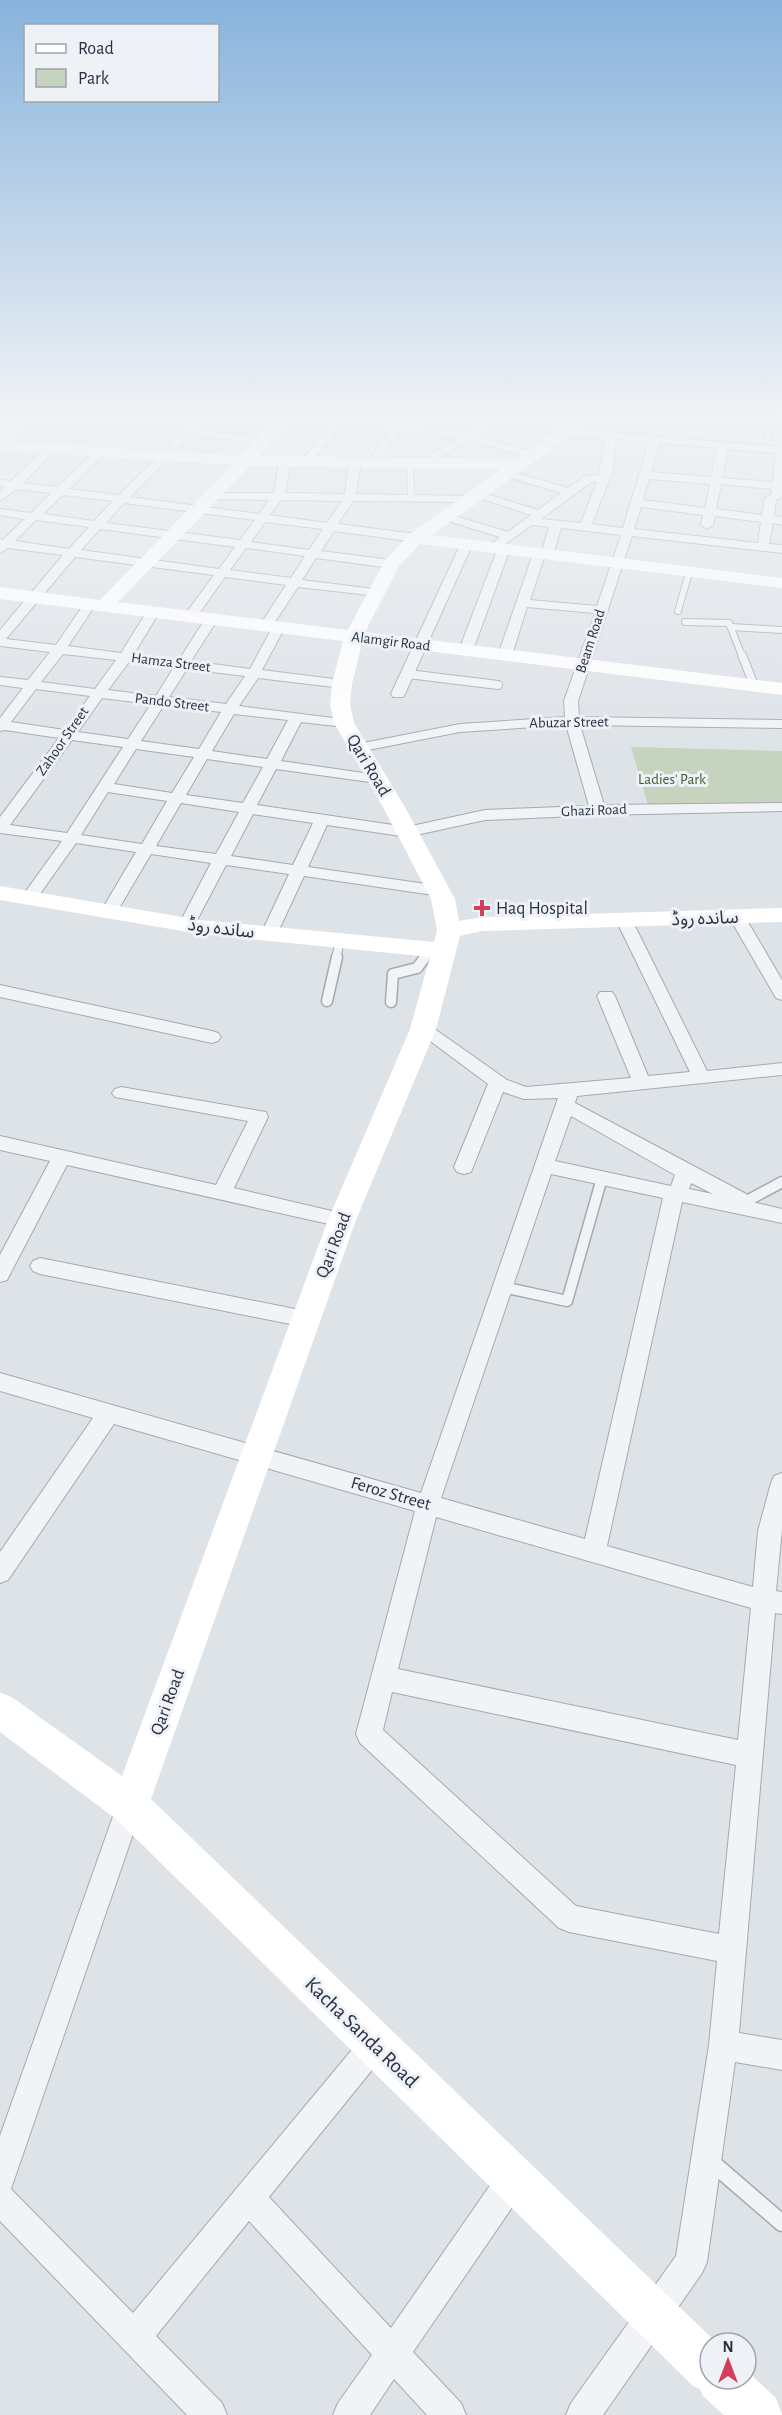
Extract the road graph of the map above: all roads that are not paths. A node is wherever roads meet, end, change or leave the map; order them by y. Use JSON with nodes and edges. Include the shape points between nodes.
{"nodes":[{"id":1,"x":20,"y":528,"type":"edge"},
{"id":2,"x":97,"y":528,"type":"edge"},
{"id":3,"x":117,"y":528,"type":"edge"},
{"id":4,"x":181,"y":528,"type":"edge"},
{"id":5,"x":255,"y":528,"type":"edge"},
{"id":6,"x":330,"y":528,"type":"edge"},
{"id":7,"x":343,"y":528,"type":"edge"},
{"id":8,"x":430,"y":528,"type":"edge"},
{"id":9,"x":467,"y":528,"type":"edge"},
{"id":10,"x":523,"y":528,"type":"edge"},
{"id":11,"x":554,"y":528,"type":"edge"},
{"id":12,"x":591,"y":528,"type":"edge"},
{"id":13,"x":629,"y":528,"type":"edge"},
{"id":14,"x":707,"y":528,"type":"edge"},
{"id":15,"x":766,"y":528,"type":"edge"},
{"id":16,"x":628,"y":532,"type":"junction"},
{"id":17,"x":173,"y":536,"type":"junction"},
{"id":18,"x":416,"y":538,"type":"junction"},
{"id":19,"x":704,"y":541,"type":"junction"},
{"id":20,"x":2,"y":545,"type":"edge"},
{"id":21,"x":243,"y":545,"type":"junction"},
{"id":22,"x":466,"y":545,"type":"junction"},
{"id":23,"x":502,"y":545,"type":"junction"},
{"id":24,"x":763,"y":547,"type":"junction"},
{"id":25,"x":782,"y":549,"type":"edge"},
{"id":26,"x":74,"y":553,"type":"junction"},
{"id":27,"x":313,"y":554,"type":"junction"},
{"id":28,"x":543,"y":554,"type":"junction"},
{"id":29,"x":146,"y":563,"type":"junction"},
{"id":30,"x":391,"y":564,"type":"junction"},
{"id":31,"x":618,"y":564,"type":"junction"},
{"id":32,"x":222,"y":573,"type":"junction"},
{"id":33,"x":689,"y":573,"type":"junction"},
{"id":34,"x":294,"y":582,"type":"junction"},
{"id":35,"x":782,"y":583,"type":"edge"},
{"id":36,"x":0,"y":593,"type":"edge"},
{"id":37,"x":374,"y":593,"type":"junction"},
{"id":38,"x":33,"y":597,"type":"junction"},
{"id":39,"x":523,"y":603,"type":"junction"},
{"id":40,"x":97,"y":604,"type":"junction"},
{"id":41,"x":600,"y":610,"type":"junction"},
{"id":42,"x":154,"y":611,"type":"junction"},
{"id":43,"x":678,"y":611,"type":"dead end"},
{"id":44,"x":190,"y":616,"type":"junction"},
{"id":45,"x":212,"y":618,"type":"junction"},
{"id":46,"x":685,"y":622,"type":"dead end"},
{"id":47,"x":272,"y":626,"type":"junction"},
{"id":48,"x":731,"y":627,"type":"junction"},
{"id":49,"x":782,"y":630,"type":"edge"},
{"id":50,"x":354,"y":636,"type":"junction"},
{"id":51,"x":0,"y":640,"type":"edge"},
{"id":52,"x":421,"y":644,"type":"junction"},
{"id":53,"x":60,"y":648,"type":"junction"},
{"id":54,"x":466,"y":650,"type":"junction"},
{"id":55,"x":505,"y":655,"type":"junction"},
{"id":56,"x":126,"y":656,"type":"junction"},
{"id":57,"x":185,"y":663,"type":"junction"},
{"id":58,"x":583,"y":664,"type":"junction"},
{"id":59,"x":254,"y":672,"type":"junction"},
{"id":60,"x":408,"y":674,"type":"junction"},
{"id":61,"x":0,"y":681,"type":"edge"},
{"id":62,"x":342,"y":684,"type":"junction"},
{"id":63,"x":31,"y":685,"type":"junction"},
{"id":64,"x":498,"y":685,"type":"dead end"},
{"id":65,"x":754,"y":685,"type":"junction"},
{"id":66,"x":782,"y":688,"type":"edge"},
{"id":67,"x":97,"y":693,"type":"junction"},
{"id":68,"x":398,"y":694,"type":"dead end"},
{"id":69,"x":158,"y":701,"type":"junction"},
{"id":70,"x":230,"y":710,"type":"junction"},
{"id":71,"x":296,"y":718,"type":"junction"},
{"id":72,"x":572,"y":721,"type":"junction"},
{"id":73,"x":344,"y":723,"type":"junction"},
{"id":74,"x":782,"y":724,"type":"edge"},
{"id":75,"x":0,"y":726,"type":"edge"},
{"id":76,"x":67,"y":735,"type":"junction"},
{"id":77,"x":130,"y":744,"type":"junction"},
{"id":78,"x":358,"y":748,"type":"junction"},
{"id":79,"x":203,"y":754,"type":"junction"},
{"id":80,"x":271,"y":764,"type":"junction"},
{"id":81,"x":377,"y":779,"type":"junction"},
{"id":82,"x":103,"y":788,"type":"junction"},
{"id":83,"x":176,"y":798,"type":"junction"},
{"id":84,"x":778,"y":807,"type":"edge"},
{"id":85,"x":248,"y":809,"type":"junction"},
{"id":86,"x":598,"y":810,"type":"junction"},
{"id":87,"x":322,"y":819,"type":"junction"},
{"id":88,"x":782,"y":825,"type":"edge"},
{"id":89,"x":0,"y":828,"type":"edge"},
{"id":90,"x":407,"y":832,"type":"junction"},
{"id":91,"x":71,"y":839,"type":"junction"},
{"id":92,"x":146,"y":850,"type":"junction"},
{"id":93,"x":220,"y":860,"type":"junction"},
{"id":94,"x":298,"y":871,"type":"junction"},
{"id":95,"x":440,"y":891,"type":"junction"},
{"id":96,"x":0,"y":893,"type":"edge"},
{"id":97,"x":29,"y":897,"type":"junction"},
{"id":98,"x":109,"y":911,"type":"junction"},
{"id":99,"x":782,"y":915,"type":"edge"},
{"id":100,"x":737,"y":917,"type":"junction"},
{"id":101,"x":624,"y":920,"type":"junction"},
{"id":102,"x":187,"y":924,"type":"junction"},
{"id":103,"x":269,"y":934,"type":"junction"},
{"id":104,"x":340,"y":941,"type":"junction"},
{"id":105,"x":440,"y":944,"type":"junction"},
{"id":106,"x":0,"y":991,"type":"edge"},
{"id":107,"x":782,"y":994,"type":"edge"},
{"id":108,"x":606,"y":996,"type":"dead end"},
{"id":109,"x":327,"y":1001,"type":"dead end"},
{"id":110,"x":391,"y":1002,"type":"dead end"},
{"id":111,"x":423,"y":1029,"type":"junction"},
{"id":112,"x":212,"y":1037,"type":"dead end"},
{"id":113,"x":782,"y":1069,"type":"edge"},
{"id":114,"x":701,"y":1077,"type":"junction"},
{"id":115,"x":498,"y":1082,"type":"junction"},
{"id":116,"x":642,"y":1083,"type":"junction"},
{"id":117,"x":121,"y":1093,"type":"dead end"},
{"id":118,"x":568,"y":1098,"type":"junction"},
{"id":119,"x":0,"y":1143,"type":"edge"},
{"id":120,"x":62,"y":1157,"type":"junction"},
{"id":121,"x":544,"y":1166,"type":"junction"},
{"id":122,"x":464,"y":1167,"type":"dead end"},
{"id":123,"x":687,"y":1172,"type":"junction"},
{"id":124,"x":602,"y":1178,"type":"junction"},
{"id":125,"x":782,"y":1182,"type":"edge"},
{"id":126,"x":222,"y":1193,"type":"junction"},
{"id":127,"x":676,"y":1194,"type":"junction"},
{"id":128,"x":744,"y":1202,"type":"junction"},
{"id":129,"x":775,"y":1215,"type":"edge"},
{"id":130,"x":342,"y":1220,"type":"junction"},
{"id":131,"x":40,"y":1266,"type":"dead end"},
{"id":132,"x":0,"y":1274,"type":"edge"},
{"id":133,"x":503,"y":1287,"type":"junction"},
{"id":134,"x":305,"y":1319,"type":"junction"},
{"id":135,"x":0,"y":1382,"type":"edge"},
{"id":136,"x":109,"y":1413,"type":"junction"},
{"id":137,"x":256,"y":1455,"type":"junction"},
{"id":138,"x":782,"y":1483,"type":"edge"},
{"id":139,"x":428,"y":1504,"type":"junction"},
{"id":140,"x":594,"y":1552,"type":"junction"},
{"id":141,"x":0,"y":1572,"type":"edge"},
{"id":142,"x":773,"y":1602,"type":"edge"},
{"id":143,"x":384,"y":1678,"type":"junction"},
{"id":144,"x":0,"y":1710,"type":"edge"},
{"id":145,"x":750,"y":1755,"type":"junction"},
{"id":146,"x":130,"y":1805,"type":"junction"},
{"id":147,"x":732,"y":1950,"type":"junction"},
{"id":148,"x":375,"y":2044,"type":"junction"},
{"id":149,"x":723,"y":2045,"type":"junction"},
{"id":150,"x":782,"y":2055,"type":"edge"},
{"id":151,"x":706,"y":2158,"type":"junction"},
{"id":152,"x":0,"y":2179,"type":"edge"},
{"id":153,"x":513,"y":2179,"type":"junction"},
{"id":154,"x":249,"y":2198,"type":"junction"},
{"id":155,"x":0,"y":2199,"type":"edge"},
{"id":156,"x":782,"y":2223,"type":"edge"},
{"id":157,"x":653,"y":2316,"type":"junction"},
{"id":158,"x":135,"y":2336,"type":"junction"},
{"id":159,"x":392,"y":2354,"type":"junction"},
{"id":160,"x":698,"y":2358,"type":"edge"},
{"id":161,"x":733,"y":2391,"type":"edge"},
{"id":162,"x":210,"y":2415,"type":"edge"},
{"id":163,"x":350,"y":2415,"type":"edge"},
{"id":164,"x":449,"y":2415,"type":"edge"},
{"id":165,"x":583,"y":2415,"type":"edge"},
{"id":166,"x":759,"y":2415,"type":"edge"}],
"edges":[{"from":1,"to":20,"type":"street"},
{"from":2,"to":26,"type":"street"},
{"from":3,"to":17,"type":"street"},
{"from":4,"to":17,"type":"main road"},
{"from":5,"to":21,"type":"street"},
{"from":6,"to":27,"type":"street"},
{"from":7,"to":18,"type":"street"},
{"from":8,"to":18,"type":"main road","name":"Qari Road"},
{"from":9,"to":23,"type":"street"},
{"from":10,"to":23,"type":"street"},
{"from":11,"to":28,"type":"street"},
{"from":12,"to":16,"type":"street"},
{"from":13,"to":16,"type":"street","name":"Beam Road"},
{"from":14,"to":19,"type":"street"},
{"from":15,"to":24,"type":"street"},
{"from":16,"to":19,"type":"street"},
{"from":16,"to":31,"type":"street","name":"Beam Road"},
{"from":17,"to":21,"type":"street"},
{"from":17,"to":29,"type":"main road"},
{"from":18,"to":22,"type":"main road"},
{"from":18,"to":30,"type":"main road","name":"Qari Road"},
{"from":19,"to":24,"type":"street"},
{"from":20,"to":26,"type":"street"},
{"from":21,"to":27,"type":"street"},
{"from":21,"to":32,"type":"street"},
{"from":22,"to":23,"type":"main road"},
{"from":22,"to":52,"type":"street"},
{"from":23,"to":28,"type":"main road"},
{"from":23,"to":54,"type":"street"},
{"from":24,"to":25,"type":"street"},
{"from":26,"to":29,"type":"street"},
{"from":26,"to":38,"type":"street"},
{"from":27,"to":30,"type":"street"},
{"from":27,"to":34,"type":"street"},
{"from":28,"to":31,"type":"main road"},
{"from":28,"to":39,"type":"street"},
{"from":29,"to":32,"type":"street"},
{"from":29,"to":40,"type":"main road"},
{"from":30,"to":37,"type":"main road","name":"Qari Road"},
{"from":31,"to":33,"type":"main road"},
{"from":31,"to":41,"type":"street","name":"Beam Road"},
{"from":32,"to":34,"type":"street"},
{"from":32,"to":44,"type":"street"},
{"from":33,"to":35,"type":"main road"},
{"from":33,"to":43,"type":"lane"},
{"from":34,"to":37,"type":"street"},
{"from":34,"to":47,"type":"street"},
{"from":36,"to":38,"type":"main road","name":"Alamgir Road"},
{"from":37,"to":50,"type":"main road","name":"Qari Road"},
{"from":38,"to":40,"type":"main road","name":"Alamgir Road"},
{"from":38,"to":51,"type":"street"},
{"from":39,"to":41,"type":"street"},
{"from":39,"to":55,"type":"street"},
{"from":40,"to":42,"type":"main road","name":"Alamgir Road"},
{"from":40,"to":53,"type":"street"},
{"from":41,"to":58,"type":"street","name":"Beam Road"},
{"from":42,"to":44,"type":"main road","name":"Alamgir Road"},
{"from":42,"to":56,"type":"street","name":"Zahoor Street"},
{"from":44,"to":45,"type":"main road","name":"Alamgir Road"},
{"from":45,"to":47,"type":"main road","name":"Alamgir Road"},
{"from":45,"to":57,"type":"street"},
{"from":46,"to":48,"type":"lane","via":[[725,622]]},
{"from":47,"to":50,"type":"main road","name":"Alamgir Road"},
{"from":47,"to":59,"type":"street"},
{"from":48,"to":49,"type":"lane"},
{"from":48,"to":65,"type":"lane"},
{"from":50,"to":52,"type":"main road","name":"Alamgir Road"},
{"from":50,"to":62,"type":"main road","name":"Qari Road"},
{"from":51,"to":53,"type":"street","name":"Hamza Street"},
{"from":52,"to":54,"type":"main road","name":"Alamgir Road"},
{"from":52,"to":60,"type":"street"},
{"from":53,"to":56,"type":"street","name":"Hamza Street"},
{"from":53,"to":63,"type":"street"},
{"from":54,"to":55,"type":"main road","name":"Alamgir Road"},
{"from":55,"to":58,"type":"main road","name":"Alamgir Road"},
{"from":56,"to":57,"type":"street","name":"Hamza Street"},
{"from":56,"to":67,"type":"street","name":"Zahoor Street"},
{"from":57,"to":59,"type":"street","name":"Hamza Street"},
{"from":57,"to":69,"type":"street"},
{"from":58,"to":65,"type":"main road","name":"Alamgir Road"},
{"from":58,"to":72,"type":"street","name":"Beam Road","via":[[574,689]]},
{"from":59,"to":62,"type":"street","name":"Hamza Street"},
{"from":59,"to":70,"type":"street"},
{"from":60,"to":64,"type":"lane"},
{"from":60,"to":68,"type":"street"},
{"from":61,"to":63,"type":"street","name":"Pando Street"},
{"from":62,"to":73,"type":"main road","name":"Qari Road","via":[[340,705]]},
{"from":63,"to":67,"type":"street","name":"Pando Street"},
{"from":63,"to":75,"type":"street"},
{"from":65,"to":66,"type":"main road","name":"Alamgir Road"},
{"from":67,"to":69,"type":"street","name":"Pando Street"},
{"from":67,"to":76,"type":"street","name":"Zahoor Street"},
{"from":69,"to":70,"type":"street","name":"Pando Street"},
{"from":69,"to":77,"type":"street"},
{"from":70,"to":71,"type":"street","name":"Pando Street"},
{"from":70,"to":79,"type":"street"},
{"from":71,"to":73,"type":"street","name":"Pando Street"},
{"from":71,"to":80,"type":"street"},
{"from":72,"to":74,"type":"street","name":"Abuzar Street"},
{"from":72,"to":78,"type":"street","name":"Abuzar Street","via":[[475,726]]},
{"from":72,"to":86,"type":"street","name":"Beam Road"},
{"from":73,"to":78,"type":"main road","name":"Qari Road"},
{"from":75,"to":76,"type":"street"},
{"from":76,"to":77,"type":"street"},
{"from":76,"to":89,"type":"street","name":"Zahoor Street"},
{"from":77,"to":79,"type":"street"},
{"from":77,"to":82,"type":"street"},
{"from":78,"to":81,"type":"main road","name":"Qari Road"},
{"from":79,"to":80,"type":"street"},
{"from":79,"to":83,"type":"street"},
{"from":80,"to":81,"type":"street"},
{"from":80,"to":85,"type":"street"},
{"from":81,"to":90,"type":"main road","name":"Qari Road"},
{"from":82,"to":83,"type":"street"},
{"from":82,"to":91,"type":"street"},
{"from":83,"to":85,"type":"street"},
{"from":83,"to":92,"type":"street"},
{"from":84,"to":86,"type":"street","name":"Ghazi Road"},
{"from":84,"to":88,"type":"street"},
{"from":85,"to":87,"type":"street"},
{"from":85,"to":93,"type":"street"},
{"from":86,"to":90,"type":"street","name":"Ghazi Road","via":[[485,814]]},
{"from":87,"to":90,"type":"street"},
{"from":87,"to":94,"type":"street"},
{"from":89,"to":91,"type":"street"},
{"from":90,"to":95,"type":"main road","name":"Qari Road"},
{"from":91,"to":92,"type":"street"},
{"from":91,"to":97,"type":"street"},
{"from":92,"to":93,"type":"street"},
{"from":92,"to":98,"type":"street"},
{"from":93,"to":94,"type":"street"},
{"from":93,"to":102,"type":"street"},
{"from":94,"to":95,"type":"street"},
{"from":94,"to":103,"type":"street"},
{"from":95,"to":105,"type":"main road","name":"Qari Road"},
{"from":96,"to":97,"type":"main road","name":"ساندہ روڈ"},
{"from":97,"to":98,"type":"main road","name":"ساندہ روڈ"},
{"from":98,"to":102,"type":"main road","name":"ساندہ روڈ"},
{"from":99,"to":100,"type":"main road","name":"ساندہ روڈ"},
{"from":100,"to":101,"type":"main road","name":"ساندہ روڈ"},
{"from":100,"to":107,"type":"street"},
{"from":101,"to":105,"type":"main road","name":"ساندہ روڈ","via":[[483,924]]},
{"from":101,"to":114,"type":"street"},
{"from":102,"to":103,"type":"main road","name":"ساندہ روڈ"},
{"from":103,"to":104,"type":"main road","name":"ساندہ روڈ"},
{"from":104,"to":105,"type":"main road","name":"ساندہ روڈ"},
{"from":104,"to":109,"type":"lane"},
{"from":105,"to":110,"type":"lane","via":[[417,968],[393,974]]},
{"from":105,"to":111,"type":"main road","name":"Qari Road"},
{"from":106,"to":112,"type":"street"},
{"from":108,"to":116,"type":"street"},
{"from":111,"to":115,"type":"street"},
{"from":111,"to":130,"type":"main road","name":"Qari Road"},
{"from":113,"to":114,"type":"street"},
{"from":114,"to":116,"type":"street"},
{"from":115,"to":118,"type":"street","via":[[524,1093]]},
{"from":115,"to":122,"type":"street"},
{"from":116,"to":118,"type":"street"},
{"from":117,"to":126,"type":"street","via":[[258,1117]]},
{"from":118,"to":121,"type":"street"},
{"from":118,"to":123,"type":"street"},
{"from":119,"to":120,"type":"street"},
{"from":120,"to":126,"type":"street"},
{"from":120,"to":132,"type":"street"},
{"from":121,"to":124,"type":"street"},
{"from":121,"to":133,"type":"street"},
{"from":123,"to":127,"type":"street"},
{"from":123,"to":128,"type":"street"},
{"from":124,"to":127,"type":"street"},
{"from":124,"to":133,"type":"lane","via":[[567,1301]]},
{"from":125,"to":128,"type":"lane"},
{"from":126,"to":130,"type":"street"},
{"from":127,"to":129,"type":"street"},
{"from":127,"to":140,"type":"street"},
{"from":128,"to":129,"type":"street"},
{"from":130,"to":134,"type":"main road","name":"Qari Road"},
{"from":131,"to":134,"type":"street"},
{"from":133,"to":139,"type":"street"},
{"from":134,"to":137,"type":"main road","name":"Qari Road"},
{"from":135,"to":136,"type":"street","name":"Feroz Street"},
{"from":136,"to":137,"type":"street","name":"Feroz Street"},
{"from":136,"to":141,"type":"street"},
{"from":137,"to":139,"type":"street","name":"Feroz Street"},
{"from":137,"to":146,"type":"main road","name":"Qari Road"},
{"from":138,"to":142,"type":"street","via":[[770,1532]]},
{"from":139,"to":140,"type":"street","name":"Feroz Street"},
{"from":139,"to":143,"type":"street"},
{"from":140,"to":142,"type":"street","name":"Feroz Street"},
{"from":142,"to":145,"type":"street"},
{"from":143,"to":145,"type":"street"},
{"from":143,"to":147,"type":"street","via":[[369,1734],[569,1918]]},
{"from":144,"to":146,"type":"main road","name":"Kacha Sanda Road"},
{"from":145,"to":147,"type":"street"},
{"from":146,"to":148,"type":"main road","name":"Kacha Sanda Road"},
{"from":146,"to":152,"type":"street","name":"Qari Road"},
{"from":147,"to":149,"type":"street"},
{"from":148,"to":153,"type":"main road","name":"Kacha Sanda Road"},
{"from":148,"to":154,"type":"street"},
{"from":149,"to":150,"type":"street"},
{"from":149,"to":151,"type":"street"},
{"from":151,"to":156,"type":"lane"},
{"from":151,"to":157,"type":"street","via":[[691,2262]]},
{"from":153,"to":157,"type":"main road","name":"Kacha Sanda Road"},
{"from":153,"to":159,"type":"street"},
{"from":154,"to":158,"type":"street"},
{"from":154,"to":159,"type":"street"},
{"from":155,"to":158,"type":"street"},
{"from":157,"to":160,"type":"main road","name":"Kacha Sanda Road"},
{"from":157,"to":165,"type":"street"},
{"from":158,"to":162,"type":"street"},
{"from":159,"to":163,"type":"street"},
{"from":159,"to":164,"type":"street"},
{"from":161,"to":166,"type":"main road"}]}
